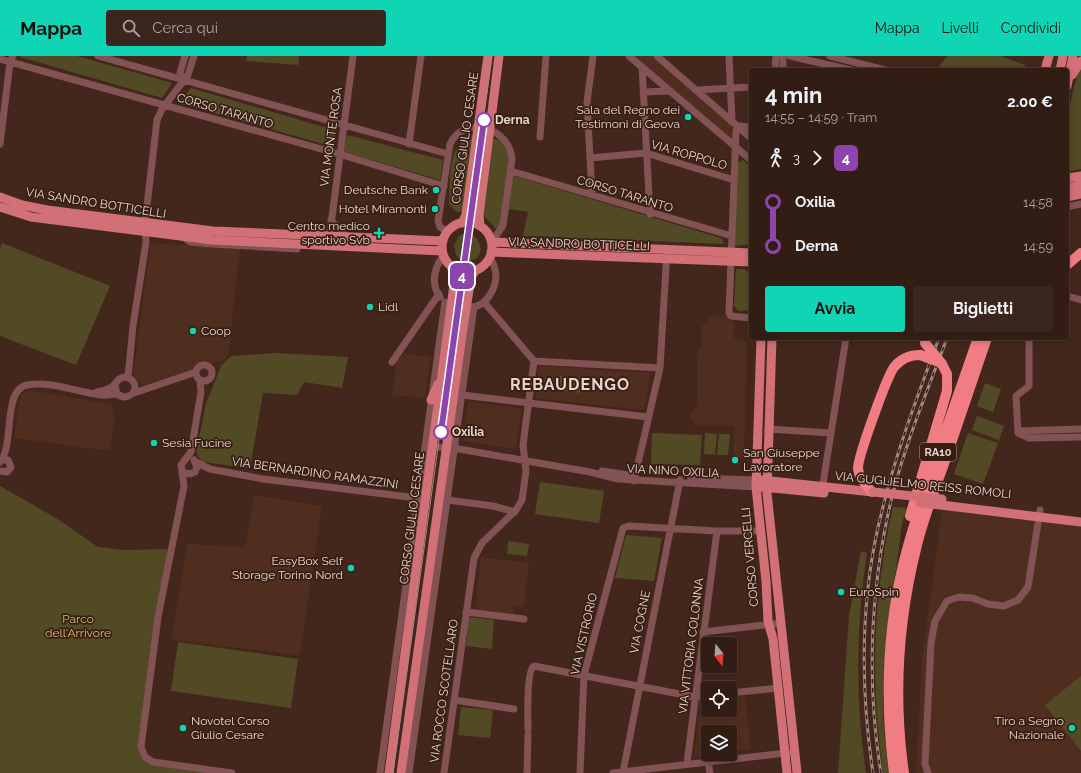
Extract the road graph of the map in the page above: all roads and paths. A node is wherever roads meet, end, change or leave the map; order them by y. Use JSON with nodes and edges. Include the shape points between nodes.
{"nodes":[{"id":1,"x":98,"y":56,"type":"edge"},
{"id":2,"x":185,"y":56,"type":"edge"},
{"id":3,"x":194,"y":56,"type":"edge"},
{"id":4,"x":353,"y":56,"type":"edge"},
{"id":5,"x":421,"y":56,"type":"edge"},
{"id":6,"x":488,"y":56,"type":"edge"},
{"id":7,"x":499,"y":56,"type":"edge"},
{"id":8,"x":546,"y":56,"type":"edge"},
{"id":9,"x":593,"y":56,"type":"edge"},
{"id":10,"x":629,"y":56,"type":"edge"},
{"id":11,"x":657,"y":56,"type":"edge"},
{"id":12,"x":729,"y":56,"type":"edge"},
{"id":13,"x":776,"y":56,"type":"edge"},
{"id":14,"x":784,"y":56,"type":"edge"},
{"id":15,"x":790,"y":56,"type":"edge"},
{"id":16,"x":830,"y":56,"type":"edge"},
{"id":17,"x":1049,"y":56,"type":"edge"},
{"id":18,"x":1063,"y":56,"type":"edge"},
{"id":19,"x":1073,"y":56,"type":"edge"},
{"id":20,"x":0,"y":59,"type":"edge"},
{"id":21,"x":12,"y":59,"type":"edge"},
{"id":22,"x":853,"y":59,"type":"edge"},
{"id":23,"x":1081,"y":61,"type":"edge"},
{"id":24,"x":642,"y":67,"type":"junction"},
{"id":25,"x":775,"y":68,"type":"edge"},
{"id":26,"x":783,"y":68,"type":"edge"},
{"id":27,"x":840,"y":68,"type":"edge"},
{"id":28,"x":879,"y":68,"type":"edge"},
{"id":29,"x":1046,"y":68,"type":"edge"},
{"id":30,"x":1060,"y":68,"type":"edge"},
{"id":31,"x":1069,"y":75,"type":"edge"},
{"id":32,"x":183,"y":80,"type":"junction"},
{"id":33,"x":1069,"y":81,"type":"edge"},
{"id":34,"x":730,"y":87,"type":"junction"},
{"id":35,"x":749,"y":87,"type":"edge"},
{"id":36,"x":697,"y":90,"type":"junction"},
{"id":37,"x":669,"y":91,"type":"junction"},
{"id":38,"x":643,"y":92,"type":"junction"},
{"id":39,"x":165,"y":105,"type":"junction"},
{"id":40,"x":731,"y":119,"type":"junction"},
{"id":41,"x":343,"y":126,"type":"junction"},
{"id":42,"x":479,"y":127,"type":"junction"},
{"id":43,"x":749,"y":127,"type":"edge"},
{"id":44,"x":737,"y":128,"type":"junction"},
{"id":45,"x":490,"y":129,"type":"junction"},
{"id":46,"x":540,"y":137,"type":"dead end"},
{"id":47,"x":749,"y":137,"type":"edge"},
{"id":48,"x":0,"y":144,"type":"edge"},
{"id":49,"x":409,"y":144,"type":"junction"},
{"id":50,"x":735,"y":147,"type":"junction"},
{"id":51,"x":646,"y":153,"type":"junction"},
{"id":52,"x":339,"y":154,"type":"junction"},
{"id":53,"x":448,"y":154,"type":"junction"},
{"id":54,"x":590,"y":158,"type":"junction"},
{"id":55,"x":749,"y":158,"type":"edge"},
{"id":56,"x":511,"y":171,"type":"junction"},
{"id":57,"x":1081,"y":176,"type":"edge"},
{"id":58,"x":1069,"y":178,"type":"edge"},
{"id":59,"x":734,"y":180,"type":"junction"},
{"id":60,"x":1081,"y":185,"type":"edge"},
{"id":61,"x":444,"y":186,"type":"junction"},
{"id":62,"x":1069,"y":188,"type":"edge"},
{"id":63,"x":1081,"y":194,"type":"edge"},
{"id":64,"x":592,"y":195,"type":"junction"},
{"id":65,"x":0,"y":196,"type":"edge"},
{"id":66,"x":1069,"y":197,"type":"edge"},
{"id":67,"x":1081,"y":204,"type":"edge"},
{"id":68,"x":0,"y":207,"type":"edge"},
{"id":69,"x":1069,"y":207,"type":"edge"},
{"id":70,"x":650,"y":214,"type":"junction"},
{"id":71,"x":331,"y":220,"type":"junction"},
{"id":72,"x":462,"y":223,"type":"junction"},
{"id":73,"x":480,"y":226,"type":"junction"},
{"id":74,"x":145,"y":228,"type":"junction"},
{"id":75,"x":448,"y":232,"type":"junction"},
{"id":76,"x":343,"y":233,"type":"junction"},
{"id":77,"x":732,"y":236,"type":"junction"},
{"id":78,"x":329,"y":241,"type":"junction"},
{"id":79,"x":443,"y":241,"type":"junction"},
{"id":80,"x":492,"y":242,"type":"junction"},
{"id":81,"x":401,"y":244,"type":"junction"},
{"id":82,"x":443,"y":252,"type":"junction"},
{"id":83,"x":749,"y":253,"type":"edge"},
{"id":84,"x":1081,"y":253,"type":"edge"},
{"id":85,"x":490,"y":254,"type":"junction"},
{"id":86,"x":666,"y":255,"type":"junction"},
{"id":87,"x":731,"y":257,"type":"junction"},
{"id":88,"x":749,"y":262,"type":"edge"},
{"id":89,"x":1069,"y":263,"type":"edge"},
{"id":90,"x":451,"y":266,"type":"junction"},
{"id":91,"x":476,"y":270,"type":"junction"},
{"id":92,"x":439,"y":294,"type":"junction"},
{"id":93,"x":1069,"y":297,"type":"edge"},
{"id":94,"x":1081,"y":300,"type":"edge"},
{"id":95,"x":484,"y":302,"type":"junction"},
{"id":96,"x":448,"y":303,"type":"junction"},
{"id":97,"x":470,"y":307,"type":"junction"},
{"id":98,"x":749,"y":318,"type":"edge"},
{"id":99,"x":449,"y":319,"type":"junction"},
{"id":100,"x":441,"y":330,"type":"junction"},
{"id":101,"x":761,"y":340,"type":"edge"},
{"id":102,"x":772,"y":340,"type":"edge"},
{"id":103,"x":846,"y":340,"type":"edge"},
{"id":104,"x":923,"y":340,"type":"edge"},
{"id":105,"x":977,"y":340,"type":"edge"},
{"id":106,"x":986,"y":340,"type":"edge"},
{"id":107,"x":991,"y":340,"type":"edge"},
{"id":108,"x":1029,"y":340,"type":"edge"},
{"id":109,"x":534,"y":361,"type":"junction"},
{"id":110,"x":392,"y":362,"type":"dead end"},
{"id":111,"x":942,"y":364,"type":"junction"},
{"id":112,"x":660,"y":368,"type":"junction"},
{"id":113,"x":196,"y":372,"type":"junction"},
{"id":114,"x":125,"y":377,"type":"junction"},
{"id":115,"x":442,"y":378,"type":"junction"},
{"id":116,"x":203,"y":380,"type":"junction"},
{"id":117,"x":115,"y":385,"type":"junction"},
{"id":118,"x":135,"y":385,"type":"junction"},
{"id":119,"x":147,"y":387,"type":"junction"},
{"id":120,"x":93,"y":393,"type":"junction"},
{"id":121,"x":134,"y":393,"type":"junction"},
{"id":122,"x":117,"y":394,"type":"junction"},
{"id":123,"x":462,"y":395,"type":"junction"},
{"id":124,"x":432,"y":400,"type":"junction"},
{"id":125,"x":529,"y":403,"type":"junction"},
{"id":126,"x":648,"y":417,"type":"junction"},
{"id":127,"x":959,"y":420,"type":"junction"},
{"id":128,"x":768,"y":429,"type":"junction"},
{"id":129,"x":1081,"y":429,"type":"edge"},
{"id":130,"x":1018,"y":431,"type":"junction"},
{"id":131,"x":831,"y":432,"type":"junction"},
{"id":132,"x":1081,"y":437,"type":"edge"},
{"id":133,"x":429,"y":446,"type":"junction"},
{"id":134,"x":450,"y":448,"type":"junction"},
{"id":135,"x":6,"y":450,"type":"junction"},
{"id":136,"x":191,"y":452,"type":"junction"},
{"id":137,"x":186,"y":459,"type":"junction"},
{"id":138,"x":1,"y":461,"type":"edge"},
{"id":139,"x":195,"y":461,"type":"junction"},
{"id":140,"x":525,"y":461,"type":"junction"},
{"id":141,"x":9,"y":462,"type":"junction"},
{"id":142,"x":210,"y":469,"type":"junction"},
{"id":143,"x":0,"y":472,"type":"edge"},
{"id":144,"x":184,"y":472,"type":"junction"},
{"id":145,"x":194,"y":472,"type":"junction"},
{"id":146,"x":634,"y":479,"type":"junction"},
{"id":147,"x":680,"y":480,"type":"junction"},
{"id":148,"x":756,"y":483,"type":"junction"},
{"id":149,"x":766,"y":484,"type":"junction"},
{"id":150,"x":184,"y":486,"type":"junction"},
{"id":151,"x":782,"y":489,"type":"junction"},
{"id":152,"x":822,"y":490,"type":"junction"},
{"id":153,"x":873,"y":494,"type":"junction"},
{"id":154,"x":417,"y":498,"type":"junction"},
{"id":155,"x":447,"y":500,"type":"junction"},
{"id":156,"x":768,"y":504,"type":"junction"},
{"id":157,"x":445,"y":511,"type":"junction"},
{"id":158,"x":515,"y":512,"type":"junction"},
{"id":159,"x":1040,"y":513,"type":"junction"},
{"id":160,"x":1081,"y":516,"type":"edge"},
{"id":161,"x":1081,"y":522,"type":"edge"},
{"id":162,"x":435,"y":526,"type":"junction"},
{"id":163,"x":670,"y":528,"type":"junction"},
{"id":164,"x":717,"y":531,"type":"junction"},
{"id":165,"x":760,"y":531,"type":"junction"},
{"id":166,"x":902,"y":567,"type":"junction"},
{"id":167,"x":466,"y":612,"type":"junction"},
{"id":168,"x":524,"y":619,"type":"dead end"},
{"id":169,"x":781,"y":624,"type":"junction"},
{"id":170,"x":769,"y":625,"type":"junction"},
{"id":171,"x":703,"y":632,"type":"junction"},
{"id":172,"x":584,"y":675,"type":"junction"},
{"id":173,"x":638,"y":686,"type":"junction"},
{"id":174,"x":778,"y":688,"type":"junction"},
{"id":175,"x":737,"y":692,"type":"edge"},
{"id":176,"x":701,"y":696,"type":"edge"},
{"id":177,"x":695,"y":697,"type":"junction"},
{"id":178,"x":454,"y":700,"type":"junction"},
{"id":179,"x":514,"y":709,"type":"dead end"},
{"id":180,"x":795,"y":752,"type":"junction"},
{"id":181,"x":784,"y":753,"type":"junction"},
{"id":182,"x":737,"y":758,"type":"edge"},
{"id":183,"x":708,"y":761,"type":"joint"},
{"id":184,"x":687,"y":763,"type":"junction"},
{"id":185,"x":653,"y":770,"type":"edge"},
{"id":186,"x":623,"y":772,"type":"junction"},
{"id":187,"x":232,"y":773,"type":"edge"},
{"id":188,"x":380,"y":773,"type":"edge"},
{"id":189,"x":389,"y":773,"type":"edge"},
{"id":190,"x":401,"y":773,"type":"edge"},
{"id":191,"x":409,"y":773,"type":"edge"},
{"id":192,"x":444,"y":773,"type":"edge"},
{"id":193,"x":528,"y":773,"type":"edge"},
{"id":194,"x":580,"y":773,"type":"edge"},
{"id":195,"x":613,"y":773,"type":"edge"},
{"id":196,"x":710,"y":773,"type":"edge"},
{"id":197,"x":787,"y":773,"type":"edge"},
{"id":198,"x":797,"y":773,"type":"edge"},
{"id":199,"x":894,"y":773,"type":"edge"},
{"id":200,"x":904,"y":773,"type":"edge"},
{"id":201,"x":928,"y":773,"type":"edge"}],
"edges":[{"from":1,"to":32,"type":"street","name":"CORSO TARANTO"},
{"from":2,"to":32,"type":"street","via":[[180,73]]},
{"from":3,"to":32,"type":"street","via":[[188,75]]},
{"from":4,"to":41,"type":"street","name":"VIA MONTE ROSA"},
{"from":5,"to":49,"type":"street"},
{"from":6,"to":42,"type":"main road","name":"CORSO GIULIO CESARE"},
{"from":7,"to":45,"type":"main road","name":"CORSO GIULIO CESARE"},
{"from":8,"to":46,"type":"street"},
{"from":9,"to":54,"type":"street","via":[[586,102]]},
{"from":10,"to":24,"type":"street"},
{"from":11,"to":36,"type":"street"},
{"from":12,"to":34,"type":"street"},
{"from":13,"to":25,"type":"street"},
{"from":14,"to":26,"type":"street"},
{"from":15,"to":27,"type":"street"},
{"from":16,"to":22,"type":"street"},
{"from":17,"to":29,"type":"main road"},
{"from":18,"to":30,"type":"main road"},
{"from":19,"to":31,"type":"main road"},
{"from":20,"to":21,"type":"street","name":"CORSO TARANTO"},
{"from":21,"to":39,"type":"street","name":"CORSO TARANTO"},
{"from":21,"to":48,"type":"street"},
{"from":22,"to":28,"type":"street"},
{"from":23,"to":33,"type":"main road"},
{"from":24,"to":37,"type":"street"},
{"from":24,"to":38,"type":"street"},
{"from":32,"to":39,"type":"street"},
{"from":32,"to":41,"type":"street","name":"CORSO TARANTO"},
{"from":34,"to":35,"type":"street"},
{"from":34,"to":36,"type":"street"},
{"from":34,"to":40,"type":"street"},
{"from":36,"to":40,"type":"street"},
{"from":37,"to":38,"type":"street"},
{"from":37,"to":50,"type":"street"},
{"from":38,"to":51,"type":"street"},
{"from":39,"to":52,"type":"street","name":"CORSO TARANTO"},
{"from":39,"to":74,"type":"street","via":[[157,120]]},
{"from":40,"to":44,"type":"street"},
{"from":41,"to":49,"type":"street","name":"CORSO TARANTO"},
{"from":41,"to":52,"type":"street","name":"VIA MONTE ROSA"},
{"from":42,"to":45,"type":"street"},
{"from":42,"to":53,"type":"street","via":[[457,136]]},
{"from":42,"to":72,"type":"main road","name":"CORSO GIULIO CESARE","via":[[466,215]]},
{"from":43,"to":44,"type":"street"},
{"from":44,"to":47,"type":"street"},
{"from":44,"to":50,"type":"street"},
{"from":45,"to":56,"type":"street","via":[[509,145],[512,155]]},
{"from":45,"to":73,"type":"main road","name":"CORSO GIULIO CESARE","via":[[479,215]]},
{"from":49,"to":53,"type":"street","name":"CORSO TARANTO"},
{"from":50,"to":55,"type":"street"},
{"from":50,"to":59,"type":"street"},
{"from":51,"to":54,"type":"street","name":"VIA ROPPOLO"},
{"from":51,"to":59,"type":"street","name":"VIA ROPPOLO"},
{"from":51,"to":70,"type":"street"},
{"from":52,"to":61,"type":"street","name":"CORSO TARANTO"},
{"from":52,"to":71,"type":"street","name":"VIA MONTE ROSA"},
{"from":53,"to":61,"type":"street"},
{"from":54,"to":64,"type":"street"},
{"from":56,"to":64,"type":"street","name":"CORSO TARANTO"},
{"from":56,"to":80,"type":"street","via":[[503,225]]},
{"from":57,"to":58,"type":"main road"},
{"from":59,"to":77,"type":"street"},
{"from":60,"to":62,"type":"main road"},
{"from":61,"to":75,"type":"street","via":[[438,221],[440,227]]},
{"from":63,"to":66,"type":"main road"},
{"from":64,"to":70,"type":"street","name":"CORSO TARANTO"},
{"from":65,"to":74,"type":"main road","name":"VIA SANDRO BOTTICELLI","via":[[42,209]]},
{"from":67,"to":69,"type":"street"},
{"from":68,"to":74,"type":"main road","name":"VIA SANDRO BOTTICELLI","via":[[31,217]]},
{"from":70,"to":77,"type":"street","name":"CORSO TARANTO"},
{"from":71,"to":76,"type":"street"},
{"from":71,"to":78,"type":"street","name":"VIA MONTE ROSA"},
{"from":72,"to":73,"type":"main road","via":[[471,222]]},
{"from":72,"to":75,"type":"main road"},
{"from":73,"to":80,"type":"main road"},
{"from":74,"to":78,"type":"main road","name":"VIA SANDRO BOTTICELLI","via":[[190,229]]},
{"from":74,"to":78,"type":"main road","name":"VIA SANDRO BOTTICELLI","via":[[182,237],[225,241]]},
{"from":74,"to":114,"type":"street","via":[[146,242]]},
{"from":75,"to":79,"type":"main road"},
{"from":76,"to":78,"type":"street","name":"VIA SANDRO BOTTICELLI"},
{"from":76,"to":81,"type":"street","name":"VIA SANDRO BOTTICELLI","via":[[394,236]]},
{"from":77,"to":87,"type":"street"},
{"from":78,"to":81,"type":"main road","name":"VIA SANDRO BOTTICELLI"},
{"from":78,"to":81,"type":"street","name":"VIA SANDRO BOTTICELLI","via":[[389,252]]},
{"from":79,"to":81,"type":"main road","name":"VIA SANDRO BOTTICELLI"},
{"from":79,"to":82,"type":"main road"},
{"from":80,"to":85,"type":"main road"},
{"from":80,"to":86,"type":"main road","name":"VIA SANDRO BOTTICELLI"},
{"from":81,"to":82,"type":"main road","name":"VIA SANDRO BOTTICELLI"},
{"from":82,"to":90,"type":"main road"},
{"from":82,"to":92,"type":"street","via":[[435,272],[435,286]]},
{"from":83,"to":87,"type":"main road","name":"VIA SANDRO BOTTICELLI"},
{"from":84,"to":89,"type":"highway"},
{"from":85,"to":86,"type":"main road","name":"VIA SANDRO BOTTICELLI"},
{"from":85,"to":91,"type":"main road","via":[[485,264]]},
{"from":85,"to":95,"type":"street","via":[[496,275],[492,291]]},
{"from":86,"to":87,"type":"main road","name":"VIA SANDRO BOTTICELLI"},
{"from":86,"to":112,"type":"street","name":"VIA SANDRO BOTTICELLI"},
{"from":87,"to":88,"type":"main road","name":"VIA SANDRO BOTTICELLI"},
{"from":87,"to":98,"type":"street","via":[[730,315]]},
{"from":90,"to":91,"type":"main road","via":[[464,272]]},
{"from":90,"to":96,"type":"main road","name":"CORSO GIULIO CESARE","via":[[455,277]]},
{"from":91,"to":97,"type":"main road","name":"CORSO GIULIO CESARE","via":[[471,277]]},
{"from":92,"to":96,"type":"street"},
{"from":92,"to":110,"type":"street"},
{"from":93,"to":94,"type":"street"},
{"from":95,"to":97,"type":"street"},
{"from":95,"to":109,"type":"street"},
{"from":96,"to":99,"type":"main road","name":"CORSO GIULIO CESARE"},
{"from":96,"to":100,"type":"street","name":"CORSO GIULIO CESARE"},
{"from":97,"to":123,"type":"street","name":"CORSO GIULIO CESARE"},
{"from":97,"to":134,"type":"main road","name":"CORSO GIULIO CESARE"},
{"from":99,"to":100,"type":"street"},
{"from":99,"to":115,"type":"main road","name":"CORSO GIULIO CESARE"},
{"from":100,"to":124,"type":"street","name":"CORSO GIULIO CESARE"},
{"from":101,"to":148,"type":"main road","name":"CORSO VERCELLI"},
{"from":102,"to":128,"type":"main road","name":"CORSO VERCELLI"},
{"from":103,"to":131,"type":"street"},
{"from":104,"to":111,"type":"highway","number":"RA10","bridge":true},
{"from":105,"to":166,"type":"highway","number":"RA10","via":[[914,524]]},
{"from":106,"to":127,"type":"highway","number":"RA10"},
{"from":107,"to":127,"type":"highway","number":"RA10"},
{"from":108,"to":130,"type":"street","via":[[1029,386],[1019,392],[1015,401]]},
{"from":109,"to":112,"type":"street"},
{"from":109,"to":125,"type":"street","name":"VIA ROCCO SCOTELLARO"},
{"from":111,"to":153,"type":"highway","bridge":true,"via":[[920,356],[904,358],[893,369],[859,462],[859,473]]},
{"from":111,"to":166,"type":"highway","number":"RA10","via":[[947,374],[946,391],[906,531]]},
{"from":112,"to":126,"type":"street","name":"VIA SANDRO BOTTICELLI"},
{"from":113,"to":116,"type":"street"},
{"from":113,"to":116,"type":"street","via":[[200,366],[208,366],[212,373],[210,378]]},
{"from":113,"to":119,"type":"street"},
{"from":114,"to":117,"type":"street"},
{"from":114,"to":118,"type":"street"},
{"from":115,"to":124,"type":"main road"},
{"from":115,"to":133,"type":"main road","name":"CORSO GIULIO CESARE"},
{"from":116,"to":136,"type":"street"},
{"from":117,"to":120,"type":"street"},
{"from":117,"to":122,"type":"street"},
{"from":118,"to":119,"type":"street"},
{"from":118,"to":121,"type":"street"},
{"from":119,"to":121,"type":"street"},
{"from":120,"to":122,"type":"street"},
{"from":120,"to":135,"type":"street","via":[[36,383],[24,385],[16,392],[12,402]]},
{"from":121,"to":122,"type":"street","via":[[126,398]]},
{"from":123,"to":125,"type":"street"},
{"from":123,"to":134,"type":"street","name":"CORSO GIULIO CESARE"},
{"from":124,"to":133,"type":"street","name":"CORSO GIULIO CESARE"},
{"from":125,"to":126,"type":"street"},
{"from":125,"to":140,"type":"street","name":"VIA ROCCO SCOTELLARO","via":[[523,445]]},
{"from":126,"to":146,"type":"street","name":"VIA SANDRO BOTTICELLI"},
{"from":127,"to":200,"type":"highway","number":"RA10","via":[[919,536],[905,604],[897,694]]},
{"from":128,"to":131,"type":"street"},
{"from":128,"to":149,"type":"main road","name":"CORSO VERCELLI"},
{"from":129,"to":130,"type":"street"},
{"from":130,"to":132,"type":"street","via":[[1029,438]]},
{"from":131,"to":152,"type":"street"},
{"from":133,"to":134,"type":"street","name":"VIA NINO OXILIA"},
{"from":133,"to":154,"type":"street","name":"CORSO GIULIO CESARE"},
{"from":133,"to":189,"type":"main road","name":"CORSO GIULIO CESARE"},
{"from":134,"to":140,"type":"street","name":"VIA NINO OXILIA"},
{"from":134,"to":155,"type":"street","name":"CORSO GIULIO CESARE"},
{"from":134,"to":162,"type":"main road","name":"CORSO GIULIO CESARE"},
{"from":135,"to":138,"type":"street"},
{"from":135,"to":141,"type":"street"},
{"from":136,"to":137,"type":"street"},
{"from":136,"to":139,"type":"street"},
{"from":137,"to":139,"type":"street"},
{"from":137,"to":144,"type":"street","via":[[181,465]]},
{"from":138,"to":141,"type":"street"},
{"from":139,"to":142,"type":"street","name":"VIA BERNARDINO RAMAZZINI"},
{"from":139,"to":145,"type":"street"},
{"from":140,"to":146,"type":"street","name":"VIA NINO OXILIA","via":[[590,472],[598,471]]},
{"from":140,"to":158,"type":"street","name":"VIA ROCCO SCOTELLARO","via":[[522,498]]},
{"from":141,"to":143,"type":"street","via":[[10,469],[7,472]]},
{"from":142,"to":145,"type":"street","name":"VIA BERNARDINO RAMAZZINI"},
{"from":142,"to":154,"type":"street","name":"VIA BERNARDINO RAMAZZINI","via":[[263,479]]},
{"from":144,"to":145,"type":"street"},
{"from":144,"to":150,"type":"street"},
{"from":145,"to":150,"type":"street"},
{"from":146,"to":147,"type":"street","name":"VIA NINO OXILIA"},
{"from":147,"to":148,"type":"street","name":"VIA NINO OXILIA"},
{"from":147,"to":163,"type":"street","name":"VIA COGNE"},
{"from":148,"to":149,"type":"main road","name":"VIA GUGLIELMO REISS ROMOLI"},
{"from":148,"to":165,"type":"main road","name":"CORSO VERCELLI"},
{"from":149,"to":151,"type":"main road","name":"VIA GUGLIELMO REISS ROMOLI"},
{"from":149,"to":152,"type":"main road","name":"VIA GUGLIELMO REISS ROMOLI"},
{"from":149,"to":156,"type":"main road","name":"CORSO VERCELLI"},
{"from":150,"to":187,"type":"street","via":[[156,630],[140,747],[145,757],[153,762]]},
{"from":151,"to":152,"type":"main road","name":"VIA GUGLIELMO REISS ROMOLI"},
{"from":151,"to":156,"type":"main road","via":[[772,496]]},
{"from":152,"to":153,"type":"main road","name":"VIA GUGLIELMO REISS ROMOLI"},
{"from":153,"to":159,"type":"main road","name":"VIA GUGLIELMO REISS ROMOLI","bridge":true},
{"from":154,"to":188,"type":"street","name":"CORSO GIULIO CESARE"},
{"from":155,"to":157,"type":"street","name":"CORSO GIULIO CESARE"},
{"from":155,"to":158,"type":"street"},
{"from":156,"to":169,"type":"main road","name":"CORSO VERCELLI"},
{"from":157,"to":162,"type":"street","name":"CORSO GIULIO CESARE"},
{"from":157,"to":191,"type":"street","name":"CORSO GIULIO CESARE"},
{"from":158,"to":167,"type":"street","name":"VIA ROCCO SCOTELLARO","via":[[478,549],[473,563]]},
{"from":159,"to":160,"type":"main road","name":"VIA GUGLIELMO REISS ROMOLI"},
{"from":159,"to":161,"type":"main road","name":"VIA GUGLIELMO REISS ROMOLI"},
{"from":159,"to":201,"type":"street","via":[[1028,587],[1018,600],[1004,606],[959,597],[947,601],[935,621],[931,643],[925,764]]},
{"from":162,"to":190,"type":"main road","name":"CORSO GIULIO CESARE"},
{"from":163,"to":164,"type":"street"},
{"from":163,"to":172,"type":"street","name":"VIA VISTRORIO","via":[[624,528],[621,533]]},
{"from":163,"to":173,"type":"street","name":"VIA COGNE"},
{"from":164,"to":165,"type":"street"},
{"from":164,"to":171,"type":"street","name":"VIA VITTORIA COLONNA"},
{"from":165,"to":170,"type":"main road","name":"CORSO VERCELLI"},
{"from":166,"to":199,"type":"highway","number":"RA10","via":[[889,665],[889,712]]},
{"from":167,"to":168,"type":"street","name":"VIA ROCCO SCOTELLARO"},
{"from":167,"to":178,"type":"street","name":"VIA ROCCO SCOTELLARO"},
{"from":169,"to":170,"type":"street"},
{"from":169,"to":180,"type":"main road","name":"CORSO VERCELLI"},
{"from":170,"to":171,"type":"street"},
{"from":170,"to":174,"type":"main road","name":"CORSO VERCELLI"},
{"from":171,"to":177,"type":"street","name":"VIA VITTORIA COLONNA"},
{"from":172,"to":173,"type":"street"},
{"from":172,"to":193,"type":"street","via":[[532,667],[528,698]]},
{"from":172,"to":194,"type":"street","name":"VIA VISTRORIO"},
{"from":173,"to":177,"type":"street"},
{"from":173,"to":186,"type":"street","name":"VIA COGNE"},
{"from":174,"to":175,"type":"street"},
{"from":174,"to":181,"type":"main road","name":"CORSO VERCELLI"},
{"from":176,"to":177,"type":"street"},
{"from":177,"to":184,"type":"street","name":"VIA VITTORIA COLONNA"},
{"from":178,"to":179,"type":"street"},
{"from":178,"to":192,"type":"street","name":"VIA ROCCO SCOTELLARO"},
{"from":180,"to":181,"type":"street"},
{"from":180,"to":198,"type":"main road","name":"CORSO VERCELLI"},
{"from":181,"to":182,"type":"street"},
{"from":181,"to":197,"type":"main road","name":"CORSO VERCELLI"},
{"from":183,"to":184,"type":"street"},
{"from":183,"to":196,"type":"street"},
{"from":184,"to":185,"type":"street"},
{"from":185,"to":186,"type":"street"},
{"from":186,"to":195,"type":"street"}]}
